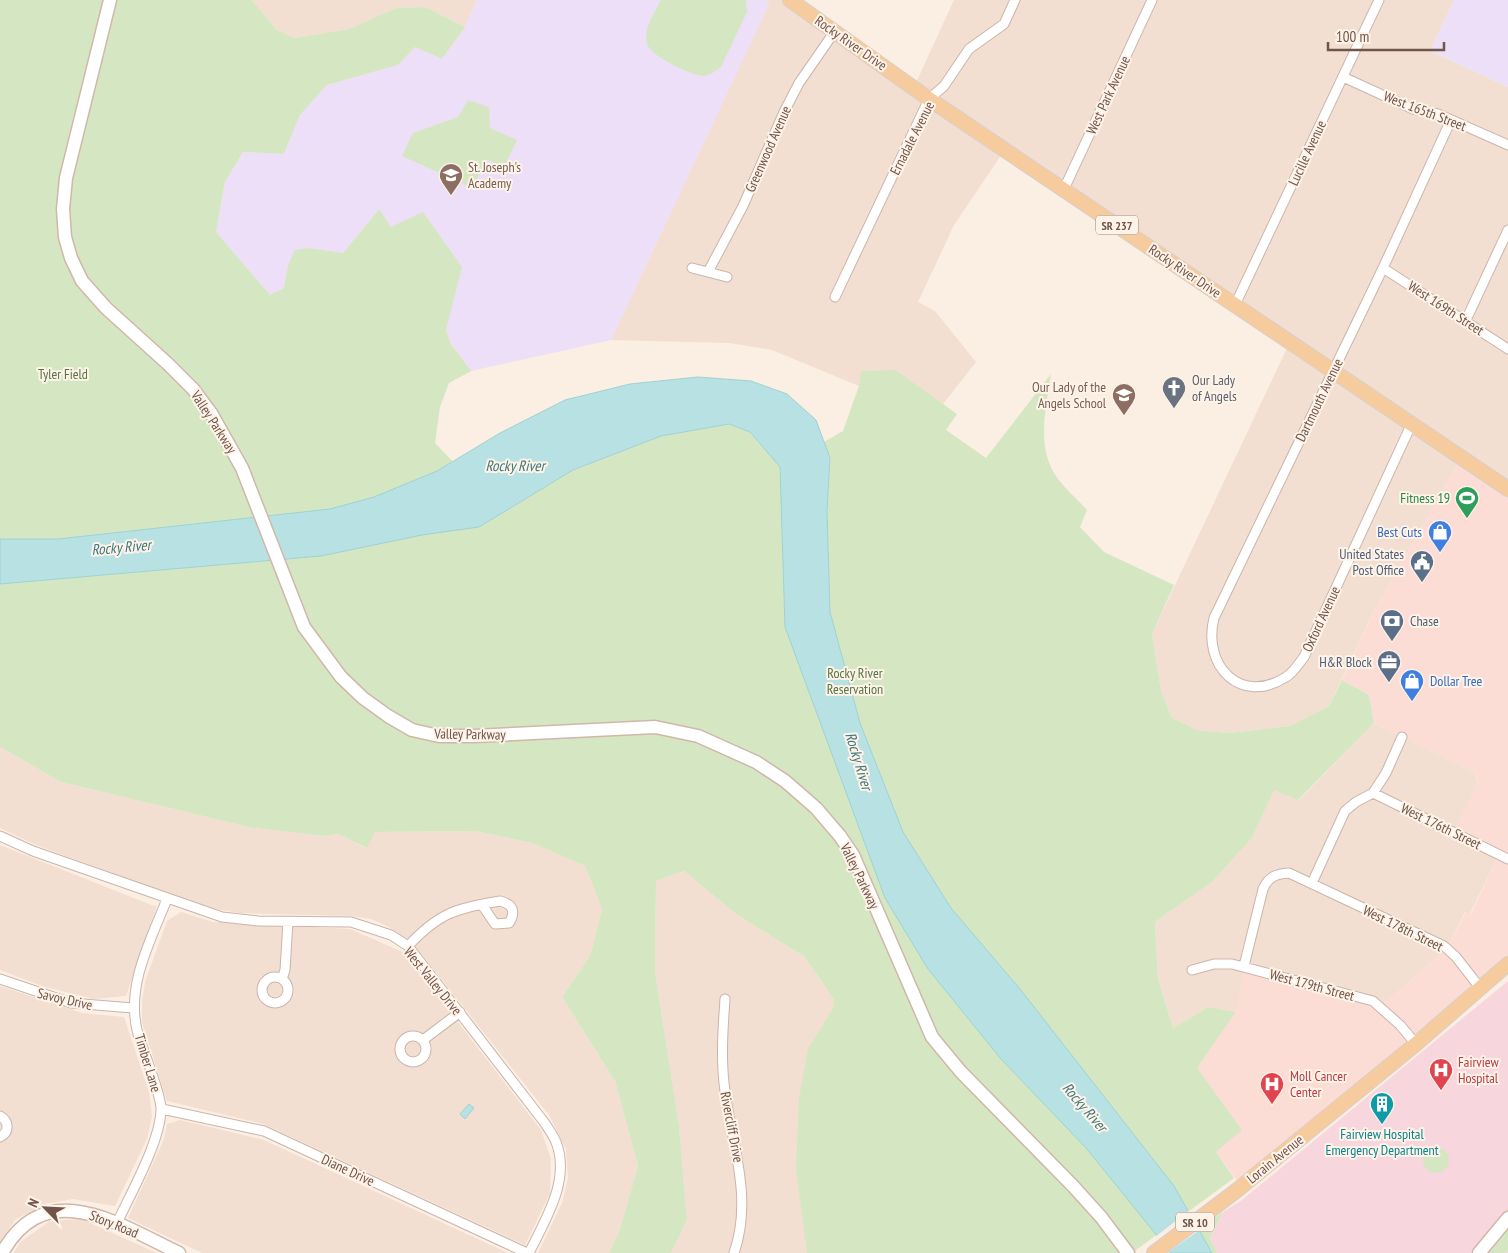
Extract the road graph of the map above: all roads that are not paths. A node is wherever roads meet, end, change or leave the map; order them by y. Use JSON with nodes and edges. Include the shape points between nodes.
{"nodes":[{"id":1,"x":110,"y":0,"type":"edge"},
{"id":2,"x":790,"y":0,"type":"edge"},
{"id":3,"x":1015,"y":0,"type":"edge"},
{"id":4,"x":1152,"y":0,"type":"edge"},
{"id":5,"x":1379,"y":0,"type":"edge"},
{"id":6,"x":835,"y":31,"type":"junction"},
{"id":7,"x":1343,"y":77,"type":"junction"},
{"id":8,"x":930,"y":100,"type":"junction"},
{"id":9,"x":1451,"y":120,"type":"junction"},
{"id":10,"x":1508,"y":145,"type":"edge"},
{"id":11,"x":1064,"y":189,"type":"junction"},
{"id":12,"x":1508,"y":230,"type":"edge"},
{"id":13,"x":692,"y":268,"type":"dead end"},
{"id":14,"x":1383,"y":268,"type":"junction"},
{"id":15,"x":708,"y":272,"type":"junction"},
{"id":16,"x":727,"y":277,"type":"dead end"},
{"id":17,"x":835,"y":297,"type":"dead end"},
{"id":18,"x":1235,"y":305,"type":"junction"},
{"id":19,"x":1466,"y":320,"type":"junction"},
{"id":20,"x":1508,"y":349,"type":"edge"},
{"id":21,"x":1332,"y":371,"type":"junction"},
{"id":22,"x":1412,"y":423,"type":"junction"},
{"id":23,"x":1508,"y":489,"type":"edge"},
{"id":24,"x":1232,"y":679,"type":"joint"},
{"id":25,"x":1402,"y":737,"type":"dead end"},
{"id":26,"x":1374,"y":793,"type":"junction"},
{"id":27,"x":0,"y":836,"type":"edge"},
{"id":28,"x":1508,"y":859,"type":"edge"},
{"id":29,"x":1312,"y":883,"type":"junction"},
{"id":30,"x":167,"y":899,"type":"junction"},
{"id":31,"x":482,"y":905,"type":"dead end"},
{"id":32,"x":288,"y":922,"type":"junction"},
{"id":33,"x":408,"y":946,"type":"junction"},
{"id":34,"x":1508,"y":964,"type":"edge"},
{"id":35,"x":1244,"y":966,"type":"junction"},
{"id":36,"x":1192,"y":970,"type":"dead end"},
{"id":37,"x":1503,"y":972,"type":"edge"},
{"id":38,"x":0,"y":979,"type":"edge"},
{"id":39,"x":282,"y":979,"type":"dead end"},
{"id":40,"x":1481,"y":988,"type":"junction"},
{"id":41,"x":725,"y":999,"type":"dead end"},
{"id":42,"x":133,"y":1008,"type":"junction"},
{"id":43,"x":460,"y":1012,"type":"junction"},
{"id":44,"x":422,"y":1040,"type":"dead end"},
{"id":45,"x":1416,"y":1044,"type":"junction"},
{"id":46,"x":162,"y":1109,"type":"junction"},
{"id":47,"x":0,"y":1116,"type":"edge"},
{"id":48,"x":0,"y":1137,"type":"edge"},
{"id":49,"x":1508,"y":1218,"type":"edge"},
{"id":50,"x":117,"y":1223,"type":"junction"},
{"id":51,"x":2,"y":1253,"type":"edge"},
{"id":52,"x":179,"y":1253,"type":"edge"},
{"id":53,"x":528,"y":1253,"type":"edge"},
{"id":54,"x":734,"y":1253,"type":"edge"},
{"id":55,"x":1128,"y":1253,"type":"edge"},
{"id":56,"x":1154,"y":1253,"type":"edge"},
{"id":57,"x":1479,"y":1253,"type":"edge"}],
"edges":[{"from":1,"to":55,"type":"street","name":"Valley Parkway","via":[[66,178],[63,209],[67,244],[82,281],[106,308],[193,389],[226,436],[250,487],[304,627],[341,677],[363,698],[412,730],[439,736],[474,736],[655,726],[698,736],[756,762],[785,781],[816,808],[853,854],[932,1037],[1073,1186]]},
{"from":2,"to":6,"type":"main road","name":"Rocky River Drive","number":"SR 237"},
{"from":3,"to":8,"type":"street","name":"Ernadale Avenue","via":[[1004,24],[969,49],[944,86]]},
{"from":4,"to":11,"type":"street","name":"West Park Avenue"},
{"from":5,"to":7,"type":"street","name":"Lucille Avenue"},
{"from":6,"to":8,"type":"main road","name":"Rocky River Drive","number":"SR 237"},
{"from":6,"to":15,"type":"street","name":"Greenwood Avenue","via":[[795,90],[743,206]]},
{"from":7,"to":9,"type":"street","name":"West 165th Street","via":[[1413,108]]},
{"from":7,"to":18,"type":"street","name":"Lucille Avenue"},
{"from":8,"to":11,"type":"main road","name":"Rocky River Drive","number":"SR 237"},
{"from":8,"to":17,"type":"street","name":"Ernadale Avenue"},
{"from":9,"to":10,"type":"street","name":"West 165th Street"},
{"from":9,"to":14,"type":"street","name":"Dartmouth Avenue"},
{"from":11,"to":18,"type":"main road","name":"Rocky River Drive","number":"SR 237"},
{"from":12,"to":19,"type":"street"},
{"from":13,"to":15,"type":"street"},
{"from":14,"to":19,"type":"street","name":"West 169th Street"},
{"from":14,"to":21,"type":"street","name":"Dartmouth Avenue"},
{"from":15,"to":16,"type":"street"},
{"from":18,"to":21,"type":"main road","name":"Rocky River Drive","number":"SR 237"},
{"from":19,"to":20,"type":"street","name":"West 169th Street"},
{"from":21,"to":22,"type":"main road","name":"Rocky River Drive","number":"SR 237"},
{"from":21,"to":24,"type":"street","name":"Dartmouth Avenue","via":[[1214,618],[1210,634],[1212,652],[1220,668]]},
{"from":22,"to":23,"type":"main road","name":"Rocky River Drive","number":"SR 237"},
{"from":22,"to":24,"type":"street","name":"Oxford Avenue","via":[[1304,656],[1287,677],[1265,685],[1247,686]]},
{"from":25,"to":26,"type":"street"},
{"from":26,"to":28,"type":"street","name":"West 176th Street"},
{"from":26,"to":29,"type":"street","via":[[1345,811]]},
{"from":27,"to":30,"type":"street","name":"West Valley Drive"},
{"from":29,"to":35,"type":"street","name":"West 178th Street","via":[[1289,873],[1277,874],[1267,880]]},
{"from":29,"to":40,"type":"street","name":"West 178th Street","via":[[1444,946]]},
{"from":30,"to":32,"type":"street","name":"West Valley Drive","via":[[222,916]]},
{"from":30,"to":42,"type":"street","name":"Timber Lane","via":[[136,981]]},
{"from":31,"to":33,"type":"street","via":[[438,918]]},
{"from":32,"to":33,"type":"street","name":"West Valley Drive","via":[[351,922],[374,928]]},
{"from":32,"to":39,"type":"street"},
{"from":33,"to":43,"type":"street","name":"West Valley Drive"},
{"from":34,"to":37,"type":"main road","name":"Lorain Avenue","number":"SR 10"},
{"from":35,"to":36,"type":"street","name":"West 179th Street","via":[[1214,964]]},
{"from":35,"to":45,"type":"street","name":"West 179th Street","via":[[1373,1002]]},
{"from":37,"to":40,"type":"main road","name":"Lorain Avenue","number":"SR 10"},
{"from":38,"to":42,"type":"street","name":"Savoy Drive","via":[[71,1003]]},
{"from":40,"to":45,"type":"main road","name":"Lorain Avenue","number":"SR 10"},
{"from":41,"to":54,"type":"street","name":"Rivercliff Drive","via":[[722,1036],[724,1084],[743,1191],[742,1219]]},
{"from":42,"to":46,"type":"street","name":"Timber Lane"},
{"from":43,"to":44,"type":"street"},
{"from":43,"to":53,"type":"street","name":"West Valley Drive","via":[[556,1142],[561,1167],[557,1194]]},
{"from":45,"to":56,"type":"main road","name":"Lorain Avenue","number":"SR 10","via":[[1236,1191]]},
{"from":46,"to":50,"type":"street","name":"Timber Lane","via":[[155,1138]]},
{"from":46,"to":53,"type":"street","name":"Diane Drive","via":[[264,1131]]},
{"from":47,"to":48,"type":"street","via":[[6,1120],[7,1131]]},
{"from":49,"to":57,"type":"street"},
{"from":50,"to":51,"type":"street","name":"Story Road","via":[[77,1210],[56,1210],[37,1216],[22,1226]]},
{"from":50,"to":52,"type":"street","name":"Story Road"}]}
